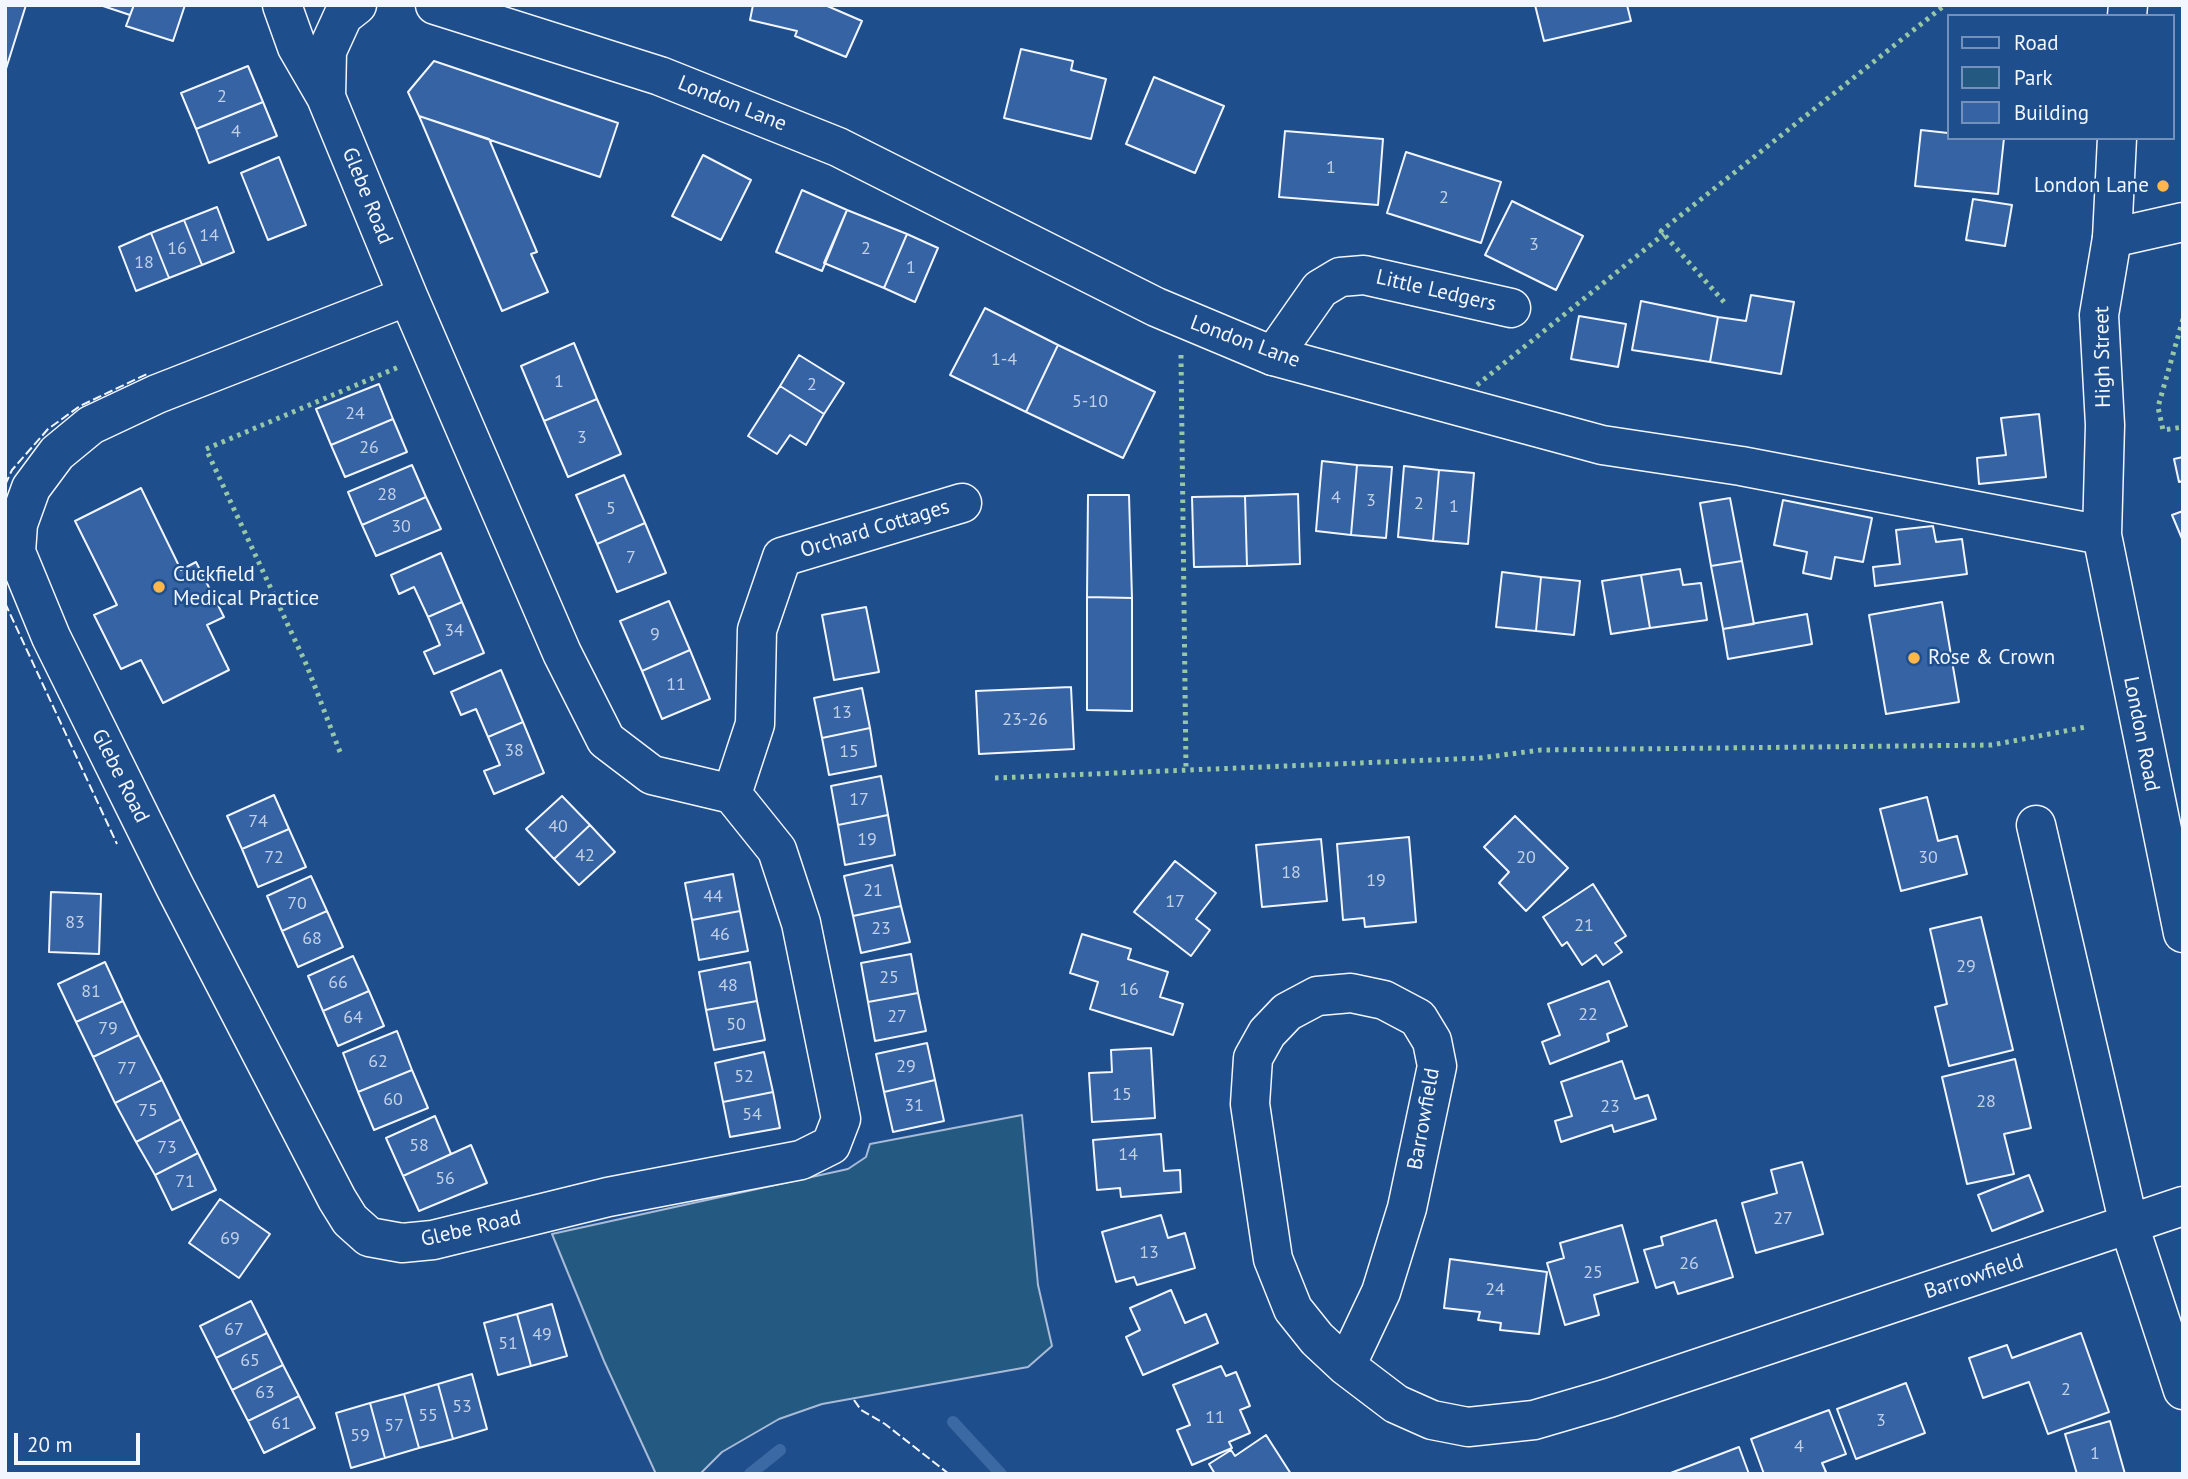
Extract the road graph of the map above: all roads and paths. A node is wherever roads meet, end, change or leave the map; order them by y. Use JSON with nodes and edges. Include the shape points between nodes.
{"nodes":[{"id":1,"x":282,"y":5,"type":"edge"},
{"id":2,"x":357,"y":5,"type":"edge"},
{"id":3,"x":435,"y":5,"type":"edge"},
{"id":4,"x":326,"y":97,"type":"junction"},
{"id":5,"x":2117,"y":140,"type":"edge"},
{"id":6,"x":2183,"y":222,"type":"edge"},
{"id":7,"x":2112,"y":238,"type":"junction"},
{"id":8,"x":408,"y":296,"type":"junction"},
{"id":9,"x":1511,"y":308,"type":"dead end"},
{"id":10,"x":1273,"y":356,"type":"junction"},
{"id":11,"x":962,"y":503,"type":"dead end"},
{"id":12,"x":2102,"y":535,"type":"junction"},
{"id":13,"x":733,"y":794,"type":"junction"},
{"id":14,"x":2036,"y":825,"type":"dead end"},
{"id":15,"x":2183,"y":933,"type":"edge"},
{"id":16,"x":2183,"y":1206,"type":"edge"},
{"id":17,"x":2129,"y":1225,"type":"junction"},
{"id":18,"x":1346,"y":1366,"type":"junction"},
{"id":19,"x":2183,"y":1390,"type":"edge"}],
"edges":[{"from":1,"to":4,"type":"street","name":"Glebe Road","via":[[297,47]]},
{"from":2,"to":4,"type":"street","name":"Glebe Road","via":[[343,16],[327,51]]},
{"from":3,"to":10,"type":"street","name":"London Lane","via":[[660,76],[838,147],[1156,307]]},
{"from":4,"to":8,"type":"street","name":"Glebe Road"},
{"from":5,"to":7,"type":"street","name":"High Street"},
{"from":6,"to":7,"type":"street"},
{"from":7,"to":12,"type":"street","name":"High Street","via":[[2099,315],[2105,425]]},
{"from":8,"to":13,"type":"street","name":"Glebe Road","via":[[562,653],[606,740],[652,775]]},
{"from":8,"to":13,"type":"street","name":"Glebe Road","via":[[157,394],[91,425],[57,453],[30,488],[18,524],[16,552],[56,648],[175,887],[350,1220],[369,1237],[402,1243],[433,1240],[608,1197],[801,1160],[831,1145],[841,1119],[801,923],[777,850]]},
{"from":9,"to":10,"type":"street","name":"Little Ledgers","via":[[1364,275],[1340,277],[1320,289]]},
{"from":10,"to":12,"type":"street","name":"London Lane","via":[[1602,444]]},
{"from":11,"to":13,"type":"street","name":"Orchard Cottages","via":[[782,557],[757,630],[755,724]]},
{"from":12,"to":15,"type":"street","name":"London Road"},
{"from":14,"to":17,"type":"street"},
{"from":16,"to":17,"type":"street","name":"Barrowfield"},
{"from":17,"to":18,"type":"street","name":"Barrowfield","via":[[1534,1420],[1468,1427],[1432,1420],[1396,1404]]},
{"from":17,"to":19,"type":"street"},
{"from":18,"to":18,"type":"street","name":"Barrowfield","via":[[1293,1308],[1273,1259],[1250,1104],[1254,1058],[1267,1033],[1287,1012],[1317,996],[1351,993],[1384,1000],[1418,1018],[1432,1041],[1437,1066],[1407,1208],[1381,1292]]}]}
